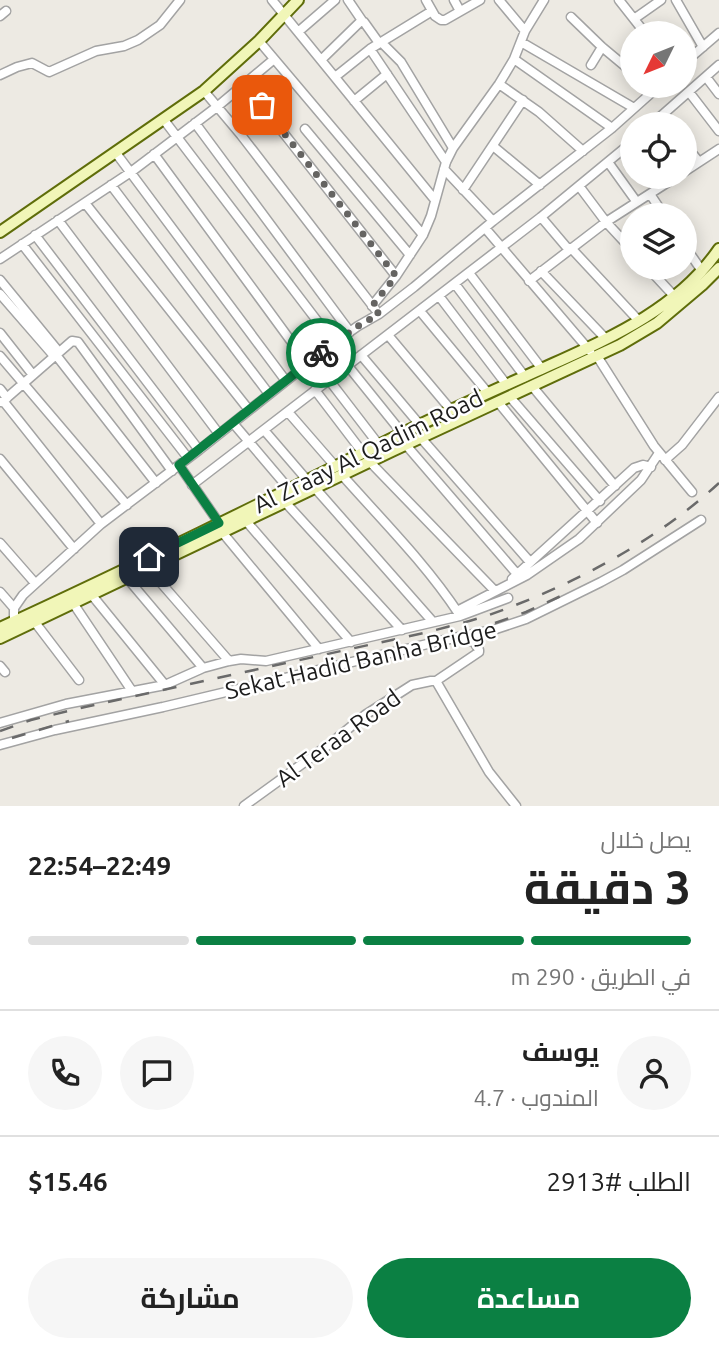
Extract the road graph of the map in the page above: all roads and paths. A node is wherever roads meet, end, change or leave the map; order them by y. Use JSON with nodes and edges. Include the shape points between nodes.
{"nodes":[{"id":1,"x":180,"y":0,"type":"edge"},
{"id":2,"x":272,"y":0,"type":"edge"},
{"id":3,"x":298,"y":0,"type":"edge"},
{"id":4,"x":335,"y":0,"type":"edge"},
{"id":5,"x":426,"y":0,"type":"edge"},
{"id":6,"x":454,"y":0,"type":"edge"},
{"id":7,"x":480,"y":0,"type":"edge"},
{"id":8,"x":499,"y":0,"type":"edge"},
{"id":9,"x":544,"y":0,"type":"edge"},
{"id":10,"x":620,"y":0,"type":"edge"},
{"id":11,"x":662,"y":0,"type":"edge"},
{"id":12,"x":677,"y":0,"type":"edge"},
{"id":13,"x":350,"y":1,"type":"edge"},
{"id":14,"x":432,"y":11,"type":"junction"},
{"id":15,"x":460,"y":11,"type":"junction"},
{"id":16,"x":284,"y":15,"type":"junction"},
{"id":17,"x":570,"y":17,"type":"dead end"},
{"id":18,"x":634,"y":19,"type":"joint"},
{"id":19,"x":363,"y":22,"type":"junction"},
{"id":20,"x":525,"y":31,"type":"junction"},
{"id":21,"x":298,"y":32,"type":"junction"},
{"id":22,"x":719,"y":33,"type":"edge"},
{"id":23,"x":259,"y":41,"type":"junction"},
{"id":24,"x":521,"y":42,"type":"junction"},
{"id":25,"x":380,"y":43,"type":"junction"},
{"id":26,"x":601,"y":47,"type":"junction"},
{"id":27,"x":703,"y":47,"type":"junction"},
{"id":28,"x":370,"y":49,"type":"junction"},
{"id":29,"x":697,"y":52,"type":"edge"},
{"id":30,"x":273,"y":60,"type":"junction"},
{"id":31,"x":321,"y":60,"type":"junction"},
{"id":32,"x":514,"y":60,"type":"junction"},
{"id":33,"x":620,"y":62,"type":"edge"},
{"id":34,"x":592,"y":65,"type":"dead end"},
{"id":35,"x":719,"y":65,"type":"edge"},
{"id":36,"x":387,"y":74,"type":"junction"},
{"id":37,"x":0,"y":75,"type":"edge"},
{"id":38,"x":335,"y":77,"type":"junction"},
{"id":39,"x":706,"y":77,"type":"junction"},
{"id":40,"x":245,"y":84,"type":"junction"},
{"id":41,"x":499,"y":84,"type":"junction"},
{"id":42,"x":697,"y":85,"type":"edge"},
{"id":43,"x":204,"y":91,"type":"junction"},
{"id":44,"x":719,"y":94,"type":"edge"},
{"id":45,"x":644,"y":98,"type":"edge"},
{"id":46,"x":682,"y":98,"type":"edge"},
{"id":47,"x":694,"y":98,"type":"edge"},
{"id":48,"x":354,"y":100,"type":"junction"},
{"id":49,"x":523,"y":100,"type":"junction"},
{"id":50,"x":218,"y":106,"type":"junction"},
{"id":51,"x":634,"y":108,"type":"junction"},
{"id":52,"x":667,"y":112,"type":"edge"},
{"id":53,"x":164,"y":120,"type":"junction"},
{"id":54,"x":195,"y":123,"type":"junction"},
{"id":55,"x":612,"y":128,"type":"junction"},
{"id":56,"x":305,"y":129,"type":"dead end"},
{"id":57,"x":719,"y":131,"type":"edge"},
{"id":58,"x":177,"y":137,"type":"junction"},
{"id":59,"x":493,"y":146,"type":"junction"},
{"id":60,"x":453,"y":148,"type":"junction"},
{"id":61,"x":719,"y":149,"type":"edge"},
{"id":62,"x":583,"y":151,"type":"junction"},
{"id":63,"x":620,"y":152,"type":"edge"},
{"id":64,"x":116,"y":153,"type":"junction"},
{"id":65,"x":154,"y":154,"type":"junction"},
{"id":66,"x":697,"y":160,"type":"edge"},
{"id":67,"x":608,"y":162,"type":"junction"},
{"id":68,"x":699,"y":162,"type":"joint"},
{"id":69,"x":445,"y":166,"type":"junction"},
{"id":70,"x":131,"y":172,"type":"junction"},
{"id":71,"x":111,"y":185,"type":"junction"},
{"id":72,"x":540,"y":185,"type":"junction"},
{"id":73,"x":579,"y":186,"type":"junction"},
{"id":74,"x":655,"y":189,"type":"edge"},
{"id":75,"x":463,"y":190,"type":"junction"},
{"id":76,"x":650,"y":194,"type":"junction"},
{"id":77,"x":435,"y":200,"type":"junction"},
{"id":78,"x":636,"y":201,"type":"junction"},
{"id":79,"x":85,"y":203,"type":"junction"},
{"id":80,"x":656,"y":203,"type":"edge"},
{"id":81,"x":541,"y":217,"type":"junction"},
{"id":82,"x":58,"y":220,"type":"junction"},
{"id":83,"x":493,"y":221,"type":"junction"},
{"id":84,"x":606,"y":222,"type":"junction"},
{"id":85,"x":485,"y":228,"type":"junction"},
{"id":86,"x":0,"y":232,"type":"edge"},
{"id":87,"x":35,"y":235,"type":"junction"},
{"id":88,"x":424,"y":235,"type":"junction"},
{"id":89,"x":620,"y":237,"type":"edge"},
{"id":90,"x":22,"y":244,"type":"junction"},
{"id":91,"x":501,"y":248,"type":"junction"},
{"id":92,"x":570,"y":249,"type":"junction"},
{"id":93,"x":719,"y":249,"type":"edge"},
{"id":94,"x":410,"y":255,"type":"junction"},
{"id":95,"x":0,"y":259,"type":"edge"},
{"id":96,"x":697,"y":264,"type":"edge"},
{"id":97,"x":719,"y":268,"type":"edge"},
{"id":98,"x":541,"y":271,"type":"junction"},
{"id":99,"x":702,"y":271,"type":"junction"},
{"id":100,"x":470,"y":273,"type":"junction"},
{"id":101,"x":396,"y":276,"type":"junction"},
{"id":102,"x":0,"y":280,"type":"edge"},
{"id":103,"x":659,"y":280,"type":"edge"},
{"id":104,"x":529,"y":281,"type":"junction"},
{"id":105,"x":455,"y":284,"type":"junction"},
{"id":106,"x":0,"y":294,"type":"edge"},
{"id":107,"x":439,"y":296,"type":"junction"},
{"id":108,"x":674,"y":296,"type":"junction"},
{"id":109,"x":372,"y":306,"type":"junction"},
{"id":110,"x":420,"y":311,"type":"junction"},
{"id":111,"x":379,"y":314,"type":"junction"},
{"id":112,"x":639,"y":321,"type":"junction"},
{"id":113,"x":350,"y":332,"type":"junction"},
{"id":114,"x":0,"y":333,"type":"edge"},
{"id":115,"x":388,"y":335,"type":"junction"},
{"id":116,"x":606,"y":339,"type":"junction"},
{"id":117,"x":334,"y":343,"type":"junction"},
{"id":118,"x":57,"y":354,"type":"junction"},
{"id":119,"x":593,"y":354,"type":"junction"},
{"id":120,"x":361,"y":355,"type":"junction"},
{"id":121,"x":0,"y":356,"type":"edge"},
{"id":122,"x":307,"y":363,"type":"junction"},
{"id":123,"x":348,"y":366,"type":"junction"},
{"id":124,"x":542,"y":369,"type":"junction"},
{"id":125,"x":33,"y":375,"type":"junction"},
{"id":126,"x":329,"y":380,"type":"junction"},
{"id":127,"x":286,"y":381,"type":"junction"},
{"id":128,"x":528,"y":382,"type":"junction"},
{"id":129,"x":23,"y":384,"type":"junction"},
{"id":130,"x":506,"y":384,"type":"junction"},
{"id":131,"x":0,"y":390,"type":"edge"},
{"id":132,"x":315,"y":390,"type":"junction"},
{"id":133,"x":488,"y":393,"type":"junction"},
{"id":134,"x":269,"y":394,"type":"junction"},
{"id":135,"x":510,"y":397,"type":"junction"},
{"id":136,"x":719,"y":397,"type":"edge"},
{"id":137,"x":3,"y":401,"type":"edge"},
{"id":138,"x":498,"y":402,"type":"junction"},
{"id":139,"x":249,"y":410,"type":"junction"},
{"id":140,"x":451,"y":410,"type":"junction"},
{"id":141,"x":288,"y":412,"type":"junction"},
{"id":142,"x":233,"y":423,"type":"junction"},
{"id":143,"x":419,"y":425,"type":"junction"},
{"id":144,"x":264,"y":430,"type":"junction"},
{"id":145,"x":219,"y":434,"type":"junction"},
{"id":146,"x":421,"y":438,"type":"junction"},
{"id":147,"x":404,"y":439,"type":"junction"},
{"id":148,"x":249,"y":442,"type":"junction"},
{"id":149,"x":379,"y":445,"type":"junction"},
{"id":150,"x":200,"y":450,"type":"junction"},
{"id":151,"x":662,"y":456,"type":"junction"},
{"id":152,"x":366,"y":457,"type":"junction"},
{"id":153,"x":188,"y":458,"type":"junction"},
{"id":154,"x":0,"y":459,"type":"edge"},
{"id":155,"x":651,"y":467,"type":"junction"},
{"id":156,"x":176,"y":468,"type":"junction"},
{"id":157,"x":338,"y":471,"type":"junction"},
{"id":158,"x":156,"y":483,"type":"junction"},
{"id":159,"x":311,"y":484,"type":"junction"},
{"id":160,"x":192,"y":485,"type":"junction"},
{"id":161,"x":615,"y":486,"type":"junction"},
{"id":162,"x":289,"y":489,"type":"junction"},
{"id":163,"x":692,"y":492,"type":"dead end"},
{"id":164,"x":600,"y":500,"type":"junction"},
{"id":165,"x":285,"y":502,"type":"junction"},
{"id":166,"x":127,"y":505,"type":"junction"},
{"id":167,"x":588,"y":511,"type":"junction"},
{"id":168,"x":701,"y":520,"type":"dead end"},
{"id":169,"x":246,"y":521,"type":"junction"},
{"id":170,"x":597,"y":523,"type":"junction"},
{"id":171,"x":101,"y":524,"type":"junction"},
{"id":172,"x":221,"y":528,"type":"junction"},
{"id":173,"x":0,"y":543,"type":"edge"},
{"id":174,"x":75,"y":549,"type":"junction"},
{"id":175,"x":530,"y":562,"type":"junction"},
{"id":176,"x":148,"y":568,"type":"junction"},
{"id":177,"x":517,"y":574,"type":"junction"},
{"id":178,"x":127,"y":578,"type":"junction"},
{"id":179,"x":36,"y":583,"type":"junction"},
{"id":180,"x":499,"y":588,"type":"junction"},
{"id":181,"x":0,"y":592,"type":"edge"},
{"id":182,"x":91,"y":594,"type":"junction"},
{"id":183,"x":508,"y":598,"type":"dead end"},
{"id":184,"x":74,"y":603,"type":"junction"},
{"id":185,"x":14,"y":608,"type":"junction"},
{"id":186,"x":459,"y":613,"type":"junction"},
{"id":187,"x":34,"y":621,"type":"junction"},
{"id":188,"x":433,"y":622,"type":"junction"},
{"id":189,"x":14,"y":626,"type":"junction"},
{"id":190,"x":0,"y":628,"type":"edge"},
{"id":191,"x":402,"y":630,"type":"junction"},
{"id":192,"x":0,"y":638,"type":"edge"},
{"id":193,"x":458,"y":639,"type":"junction"},
{"id":194,"x":351,"y":642,"type":"junction"},
{"id":195,"x":319,"y":649,"type":"junction"},
{"id":196,"x":229,"y":661,"type":"junction"},
{"id":197,"x":202,"y":668,"type":"junction"},
{"id":198,"x":79,"y":680,"type":"dead end"},
{"id":199,"x":436,"y":681,"type":"junction"},
{"id":200,"x":165,"y":685,"type":"junction"},
{"id":201,"x":132,"y":691,"type":"junction"},
{"id":202,"x":0,"y":723,"type":"edge"},
{"id":203,"x":0,"y":745,"type":"edge"},
{"id":204,"x":244,"y":806,"type":"edge"},
{"id":205,"x":516,"y":806,"type":"edge"}],
"edges":[{"from":1,"to":37,"type":"street","via":[[154,30],[130,44],[96,51],[49,72],[32,64]]},
{"from":2,"to":16,"type":"street"},
{"from":3,"to":16,"type":"main road"},
{"from":4,"to":21,"type":"street"},
{"from":5,"to":14,"type":"street"},
{"from":6,"to":15,"type":"street"},
{"from":7,"to":15,"type":"street"},
{"from":8,"to":20,"type":"street"},
{"from":9,"to":20,"type":"street"},
{"from":10,"to":18,"type":"street"},
{"from":11,"to":18,"type":"street"},
{"from":12,"to":27,"type":"street"},
{"from":13,"to":19,"type":"street"},
{"from":14,"to":15,"type":"street","via":[[440,20]]},
{"from":14,"to":25,"type":"street"},
{"from":16,"to":21,"type":"street"},
{"from":16,"to":23,"type":"main road"},
{"from":17,"to":26,"type":"street"},
{"from":19,"to":25,"type":"street"},
{"from":19,"to":31,"type":"street"},
{"from":20,"to":24,"type":"street"},
{"from":21,"to":31,"type":"street"},
{"from":22,"to":27,"type":"street"},
{"from":23,"to":30,"type":"street"},
{"from":23,"to":43,"type":"main road"},
{"from":24,"to":32,"type":"street"},
{"from":24,"to":51,"type":"street"},
{"from":25,"to":28,"type":"street"},
{"from":25,"to":60,"type":"street","via":[[401,62]]},
{"from":26,"to":33,"type":"street"},
{"from":26,"to":34,"type":"street"},
{"from":27,"to":29,"type":"street"},
{"from":28,"to":36,"type":"street"},
{"from":28,"to":38,"type":"street"},
{"from":30,"to":40,"type":"street"},
{"from":30,"to":88,"type":"street"},
{"from":31,"to":38,"type":"street"},
{"from":32,"to":41,"type":"street"},
{"from":32,"to":55,"type":"street"},
{"from":35,"to":39,"type":"street"},
{"from":36,"to":48,"type":"street"},
{"from":36,"to":69,"type":"street"},
{"from":38,"to":48,"type":"street"},
{"from":39,"to":42,"type":"street"},
{"from":39,"to":44,"type":"street"},
{"from":40,"to":50,"type":"street"},
{"from":40,"to":101,"type":"street"},
{"from":41,"to":49,"type":"street"},
{"from":41,"to":60,"type":"street"},
{"from":43,"to":50,"type":"street"},
{"from":43,"to":53,"type":"main road"},
{"from":45,"to":51,"type":"street"},
{"from":46,"to":52,"type":"street"},
{"from":47,"to":57,"type":"street"},
{"from":48,"to":77,"type":"street"},
{"from":49,"to":59,"type":"street"},
{"from":49,"to":62,"type":"street"},
{"from":50,"to":54,"type":"street"},
{"from":50,"to":109,"type":"street"},
{"from":51,"to":55,"type":"street"},
{"from":53,"to":58,"type":"street"},
{"from":53,"to":64,"type":"main road"},
{"from":54,"to":58,"type":"street"},
{"from":54,"to":113,"type":"street"},
{"from":55,"to":62,"type":"street"},
{"from":56,"to":94,"type":"street"},
{"from":58,"to":65,"type":"street"},
{"from":58,"to":117,"type":"street"},
{"from":59,"to":72,"type":"street"},
{"from":59,"to":75,"type":"street"},
{"from":60,"to":69,"type":"street"},
{"from":61,"to":68,"type":"street"},
{"from":62,"to":72,"type":"street"},
{"from":63,"to":67,"type":"street"},
{"from":64,"to":70,"type":"street"},
{"from":64,"to":86,"type":"main road"},
{"from":65,"to":70,"type":"street"},
{"from":65,"to":122,"type":"street"},
{"from":66,"to":68,"type":"street"},
{"from":67,"to":73,"type":"street"},
{"from":67,"to":78,"type":"street"},
{"from":69,"to":75,"type":"street"},
{"from":69,"to":77,"type":"street"},
{"from":70,"to":71,"type":"street"},
{"from":70,"to":127,"type":"street"},
{"from":71,"to":79,"type":"street"},
{"from":71,"to":134,"type":"street"},
{"from":72,"to":83,"type":"street"},
{"from":73,"to":81,"type":"street"},
{"from":73,"to":84,"type":"street"},
{"from":74,"to":76,"type":"street"},
{"from":75,"to":83,"type":"street"},
{"from":76,"to":78,"type":"street"},
{"from":76,"to":80,"type":"street"},
{"from":77,"to":88,"type":"street"},
{"from":78,"to":84,"type":"street"},
{"from":79,"to":82,"type":"street"},
{"from":79,"to":139,"type":"street"},
{"from":81,"to":91,"type":"street"},
{"from":81,"to":92,"type":"street"},
{"from":82,"to":87,"type":"street"},
{"from":82,"to":145,"type":"street"},
{"from":83,"to":85,"type":"street"},
{"from":84,"to":89,"type":"street"},
{"from":84,"to":92,"type":"street"},
{"from":85,"to":91,"type":"street"},
{"from":85,"to":111,"type":"street"},
{"from":87,"to":90,"type":"street"},
{"from":87,"to":150,"type":"street"},
{"from":88,"to":94,"type":"street"},
{"from":90,"to":95,"type":"street"},
{"from":90,"to":153,"type":"street"},
{"from":91,"to":100,"type":"street"},
{"from":91,"to":104,"type":"street"},
{"from":92,"to":98,"type":"street"},
{"from":92,"to":112,"type":"street"},
{"from":93,"to":99,"type":"main road","name":"Al Zraay Al Qadim Road"},
{"from":94,"to":101,"type":"street"},
{"from":96,"to":99,"type":"street"},
{"from":97,"to":119,"type":"main road","name":"Al Zraay Al Qadim Road","via":[[657,323],[620,345]]},
{"from":98,"to":104,"type":"street"},
{"from":98,"to":116,"type":"street"},
{"from":99,"to":108,"type":"main road","name":"Al Zraay Al Qadim Road"},
{"from":100,"to":105,"type":"street"},
{"from":100,"to":124,"type":"street"},
{"from":101,"to":109,"type":"street"},
{"from":102,"to":118,"type":"street"},
{"from":103,"to":108,"type":"street"},
{"from":104,"to":119,"type":"street"},
{"from":105,"to":107,"type":"street"},
{"from":105,"to":128,"type":"street"},
{"from":106,"to":118,"type":"street"},
{"from":107,"to":110,"type":"street"},
{"from":107,"to":130,"type":"street"},
{"from":108,"to":112,"type":"main road","name":"Al Zraay Al Qadim Road"},
{"from":109,"to":111,"type":"street"},
{"from":110,"to":115,"type":"street"},
{"from":110,"to":133,"type":"street"},
{"from":111,"to":113,"type":"street"},
{"from":112,"to":116,"type":"main road","name":"Al Zraay Al Qadim Road"},
{"from":113,"to":117,"type":"street"},
{"from":114,"to":125,"type":"street"},
{"from":115,"to":120,"type":"street"},
{"from":115,"to":140,"type":"street"},
{"from":116,"to":119,"type":"main road","name":"Al Zraay Al Qadim Road"},
{"from":117,"to":122,"type":"street"},
{"from":118,"to":125,"type":"street"},
{"from":118,"to":156,"type":"street","via":[[72,341],[78,342]]},
{"from":118,"to":158,"type":"street"},
{"from":119,"to":124,"type":"main road","name":"Al Zraay Al Qadim Road"},
{"from":119,"to":128,"type":"main road","name":"Al Zraay Al Qadim Road"},
{"from":119,"to":151,"type":"street"},
{"from":120,"to":123,"type":"street"},
{"from":120,"to":143,"type":"street"},
{"from":121,"to":129,"type":"street"},
{"from":122,"to":127,"type":"street"},
{"from":123,"to":126,"type":"street"},
{"from":123,"to":147,"type":"street"},
{"from":124,"to":128,"type":"main road","name":"Al Zraay Al Qadim Road"},
{"from":125,"to":129,"type":"street"},
{"from":126,"to":132,"type":"street"},
{"from":126,"to":149,"type":"street"},
{"from":127,"to":134,"type":"street"},
{"from":128,"to":130,"type":"main road","name":"Al Zraay Al Qadim Road"},
{"from":128,"to":135,"type":"main road","name":"Al Zraay Al Qadim Road"},
{"from":128,"to":161,"type":"street"},
{"from":129,"to":137,"type":"street"},
{"from":129,"to":166,"type":"street"},
{"from":130,"to":133,"type":"main road","name":"Al Zraay Al Qadim Road"},
{"from":131,"to":137,"type":"street"},
{"from":132,"to":141,"type":"street"},
{"from":132,"to":152,"type":"street"},
{"from":133,"to":140,"type":"main road","name":"Al Zraay Al Qadim Road"},
{"from":134,"to":139,"type":"street"},
{"from":135,"to":138,"type":"main road","name":"Al Zraay Al Qadim Road"},
{"from":135,"to":164,"type":"street"},
{"from":136,"to":151,"type":"street","via":[[682,445]]},
{"from":137,"to":171,"type":"street"},
{"from":138,"to":146,"type":"main road","name":"Al Zraay Al Qadim Road"},
{"from":138,"to":167,"type":"street"},
{"from":139,"to":142,"type":"street"},
{"from":140,"to":143,"type":"main road","name":"Al Zraay Al Qadim Road"},
{"from":141,"to":144,"type":"street"},
{"from":141,"to":157,"type":"street"},
{"from":142,"to":145,"type":"street"},
{"from":142,"to":148,"type":"street"},
{"from":143,"to":147,"type":"main road","name":"Al Zraay Al Qadim Road"},
{"from":144,"to":148,"type":"street"},
{"from":144,"to":159,"type":"street"},
{"from":145,"to":150,"type":"street"},
{"from":146,"to":147,"type":"main road","name":"Al Zraay Al Qadim Road"},
{"from":146,"to":175,"type":"street"},
{"from":147,"to":149,"type":"main road","name":"Al Zraay Al Qadim Road"},
{"from":147,"to":152,"type":"main road","name":"Al Zraay Al Qadim Road"},
{"from":147,"to":177,"type":"street"},
{"from":148,"to":160,"type":"street"},
{"from":148,"to":162,"type":"street"},
{"from":149,"to":152,"type":"main road","name":"Al Zraay Al Qadim Road"},
{"from":150,"to":153,"type":"street"},
{"from":151,"to":155,"type":"street"},
{"from":151,"to":163,"type":"street"},
{"from":152,"to":157,"type":"main road","name":"Al Zraay Al Qadim Road"},
{"from":152,"to":180,"type":"street"},
{"from":153,"to":156,"type":"street"},
{"from":154,"to":174,"type":"street"},
{"from":155,"to":161,"type":"street","via":[[637,467]]},
{"from":155,"to":170,"type":"street"},
{"from":156,"to":158,"type":"street"},
{"from":156,"to":160,"type":"street"},
{"from":157,"to":159,"type":"main road","name":"Al Zraay Al Qadim Road"},
{"from":157,"to":186,"type":"street"},
{"from":158,"to":166,"type":"street"},
{"from":159,"to":162,"type":"main road","name":"Al Zraay Al Qadim Road"},
{"from":159,"to":165,"type":"main road","name":"Al Zraay Al Qadim Road"},
{"from":159,"to":188,"type":"street"},
{"from":160,"to":172,"type":"street"},
{"from":161,"to":164,"type":"street"},
{"from":162,"to":172,"type":"main road","name":"Al Zraay Al Qadim Road"},
{"from":164,"to":167,"type":"street"},
{"from":165,"to":169,"type":"main road","name":"Al Zraay Al Qadim Road"},
{"from":165,"to":191,"type":"street"},
{"from":166,"to":171,"type":"street"},
{"from":167,"to":170,"type":"street"},
{"from":167,"to":175,"type":"street"},
{"from":168,"to":193,"type":"street","name":"Sekat Hadid Banha Bridge","via":[[623,570],[553,607]]},
{"from":169,"to":172,"type":"main road","name":"Al Zraay Al Qadim Road"},
{"from":169,"to":194,"type":"street"},
{"from":170,"to":180,"type":"street","via":[[527,575]]},
{"from":171,"to":174,"type":"street"},
{"from":172,"to":176,"type":"main road","name":"Al Zraay Al Qadim Road"},
{"from":172,"to":189,"type":"main road","name":"Al Zraay Al Qadim Road"},
{"from":172,"to":195,"type":"street"},
{"from":173,"to":179,"type":"street"},
{"from":174,"to":179,"type":"street"},
{"from":175,"to":177,"type":"street"},
{"from":176,"to":178,"type":"main road","name":"Al Zraay Al Qadim Road"},
{"from":176,"to":196,"type":"street"},
{"from":177,"to":180,"type":"street"},
{"from":178,"to":182,"type":"main road","name":"Al Zraay Al Qadim Road"},
{"from":178,"to":197,"type":"street"},
{"from":179,"to":185,"type":"street"},
{"from":180,"to":186,"type":"street"},
{"from":181,"to":185,"type":"street"},
{"from":182,"to":184,"type":"main road","name":"Al Zraay Al Qadim Road"},
{"from":182,"to":200,"type":"street"},
{"from":183,"to":186,"type":"street"},
{"from":184,"to":187,"type":"main road","name":"Al Zraay Al Qadim Road"},
{"from":184,"to":201,"type":"street"},
{"from":185,"to":189,"type":"street"},
{"from":186,"to":188,"type":"street"},
{"from":187,"to":189,"type":"main road","name":"Al Zraay Al Qadim Road"},
{"from":187,"to":198,"type":"street"},
{"from":188,"to":191,"type":"street"},
{"from":189,"to":190,"type":"main road","name":"Al Zraay Al Qadim Road"},
{"from":189,"to":192,"type":"main road","name":"Al Zraay Al Qadim Road"},
{"from":191,"to":194,"type":"street"},
{"from":193,"to":199,"type":"street","name":"Al Teraa Road","via":[[474,642],[479,652]]},
{"from":193,"to":203,"type":"street","name":"Sekat Hadid Banha Bridge"},
{"from":194,"to":195,"type":"street"},
{"from":195,"to":196,"type":"street","via":[[266,661]]},
{"from":196,"to":197,"type":"street"},
{"from":197,"to":200,"type":"street"},
{"from":199,"to":204,"type":"street","name":"Al Teraa Road","via":[[412,685],[365,715]]},
{"from":199,"to":205,"type":"street","via":[[489,772]]},
{"from":200,"to":201,"type":"street"},
{"from":201,"to":202,"type":"street"}]}
